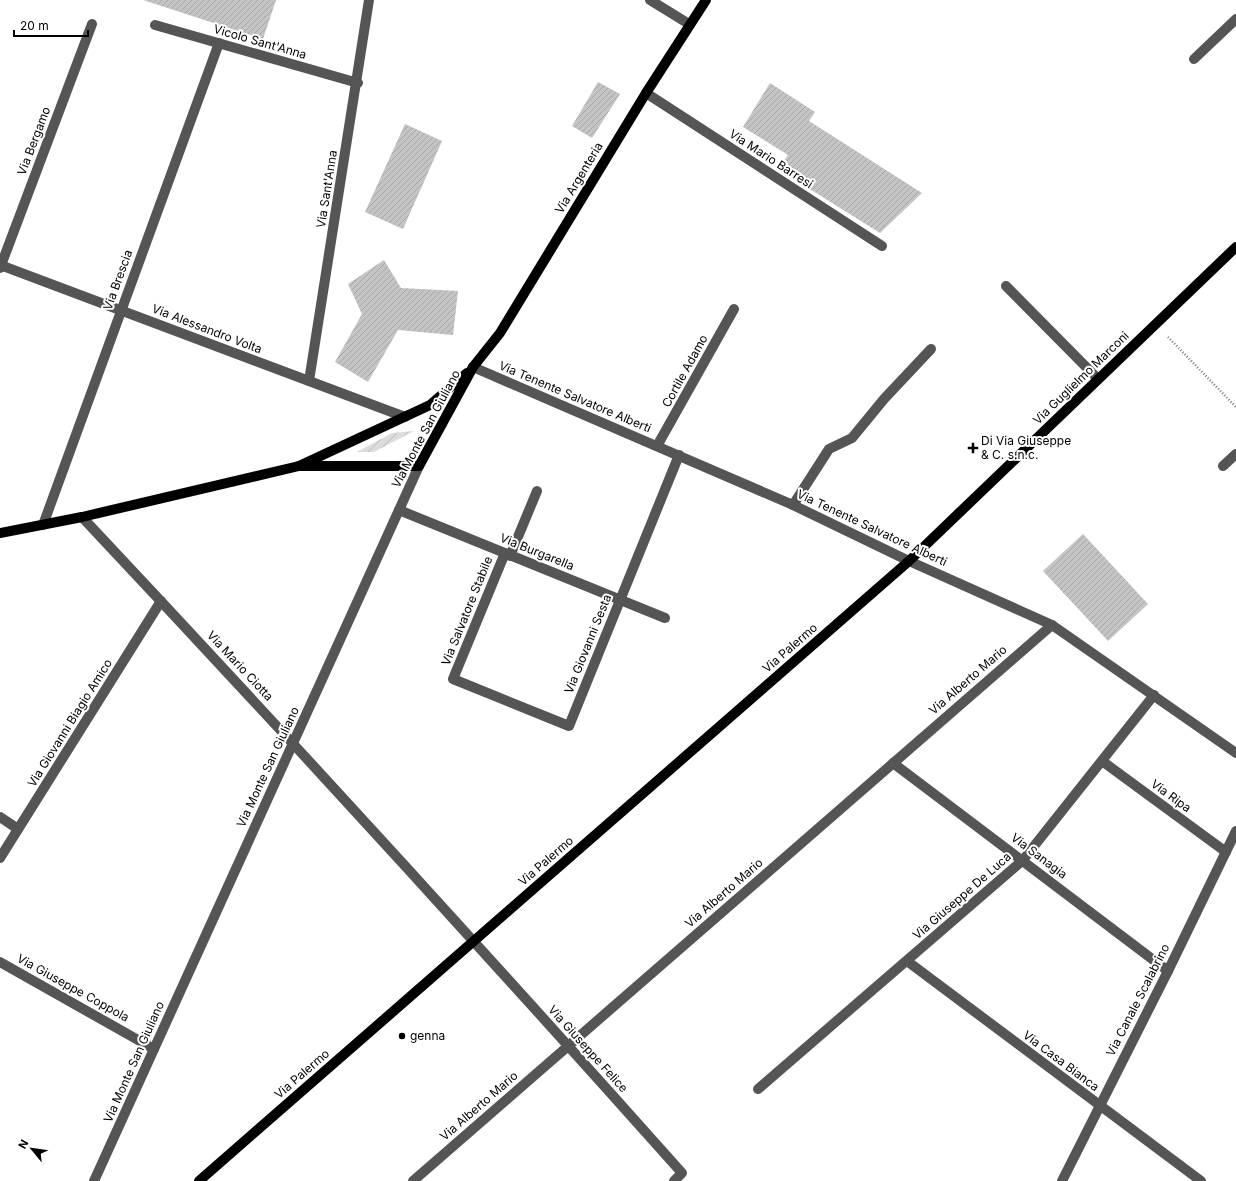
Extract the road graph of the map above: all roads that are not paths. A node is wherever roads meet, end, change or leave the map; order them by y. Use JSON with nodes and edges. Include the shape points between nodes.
{"nodes":[{"id":1,"x":369,"y":0,"type":"edge"},
{"id":2,"x":650,"y":0,"type":"edge"},
{"id":3,"x":706,"y":0,"type":"edge"},
{"id":4,"x":1236,"y":19,"type":"edge"},
{"id":5,"x":92,"y":24,"type":"dead end"},
{"id":6,"x":690,"y":24,"type":"junction"},
{"id":7,"x":155,"y":25,"type":"dead end"},
{"id":8,"x":219,"y":43,"type":"junction"},
{"id":9,"x":1194,"y":59,"type":"dead end"},
{"id":10,"x":358,"y":83,"type":"junction"},
{"id":11,"x":646,"y":93,"type":"junction"},
{"id":12,"x":882,"y":246,"type":"dead end"},
{"id":13,"x":1236,"y":247,"type":"edge"},
{"id":14,"x":0,"y":266,"type":"edge"},
{"id":15,"x":1006,"y":286,"type":"dead end"},
{"id":16,"x":734,"y":309,"type":"dead end"},
{"id":17,"x":121,"y":311,"type":"junction"},
{"id":18,"x":931,"y":349,"type":"dead end"},
{"id":19,"x":474,"y":368,"type":"junction"},
{"id":20,"x":1098,"y":379,"type":"junction"},
{"id":21,"x":309,"y":381,"type":"junction"},
{"id":22,"x":405,"y":417,"type":"junction"},
{"id":23,"x":658,"y":446,"type":"junction"},
{"id":24,"x":1236,"y":454,"type":"edge"},
{"id":25,"x":679,"y":455,"type":"junction"},
{"id":26,"x":299,"y":466,"type":"junction"},
{"id":27,"x":419,"y":466,"type":"junction"},
{"id":28,"x":1223,"y":466,"type":"dead end"},
{"id":29,"x":537,"y":491,"type":"dead end"},
{"id":30,"x":793,"y":505,"type":"junction"},
{"id":31,"x":399,"y":510,"type":"junction"},
{"id":32,"x":82,"y":517,"type":"junction"},
{"id":33,"x":43,"y":525,"type":"junction"},
{"id":34,"x":0,"y":533,"type":"edge"},
{"id":35,"x":508,"y":554,"type":"junction"},
{"id":36,"x":909,"y":560,"type":"junction"},
{"id":37,"x":620,"y":600,"type":"junction"},
{"id":38,"x":162,"y":602,"type":"junction"},
{"id":39,"x":665,"y":618,"type":"dead end"},
{"id":40,"x":1052,"y":624,"type":"junction"},
{"id":41,"x":453,"y":679,"type":"joint"},
{"id":42,"x":1154,"y":695,"type":"junction"},
{"id":43,"x":293,"y":743,"type":"junction"},
{"id":44,"x":1236,"y":753,"type":"edge"},
{"id":45,"x":1102,"y":761,"type":"junction"},
{"id":46,"x":893,"y":763,"type":"junction"},
{"id":47,"x":0,"y":817,"type":"edge"},
{"id":48,"x":18,"y":830,"type":"junction"},
{"id":49,"x":1236,"y":831,"type":"edge"},
{"id":50,"x":1226,"y":852,"type":"junction"},
{"id":51,"x":0,"y":858,"type":"edge"},
{"id":52,"x":1023,"y":860,"type":"junction"},
{"id":53,"x":474,"y":941,"type":"junction"},
{"id":54,"x":907,"y":961,"type":"junction"},
{"id":55,"x":0,"y":962,"type":"edge"},
{"id":56,"x":1168,"y":971,"type":"junction"},
{"id":57,"x":568,"y":1046,"type":"junction"},
{"id":58,"x":154,"y":1049,"type":"junction"},
{"id":59,"x":758,"y":1089,"type":"dead end"},
{"id":60,"x":1099,"y":1106,"type":"junction"},
{"id":61,"x":94,"y":1181,"type":"edge"},
{"id":62,"x":200,"y":1181,"type":"edge"},
{"id":63,"x":413,"y":1181,"type":"edge"},
{"id":64,"x":674,"y":1181,"type":"edge"},
{"id":65,"x":1062,"y":1181,"type":"edge"},
{"id":66,"x":1201,"y":1181,"type":"edge"}],
"edges":[{"from":1,"to":10,"type":"street","name":"Via Sant'Anna"},
{"from":2,"to":6,"type":"street"},
{"from":3,"to":6,"type":"main road","name":"Via Argenteria"},
{"from":4,"to":9,"type":"street"},
{"from":5,"to":14,"type":"street","name":"Via Bergamo"},
{"from":6,"to":11,"type":"main road","name":"Via Argenteria"},
{"from":7,"to":8,"type":"street","name":"Vicolo Sant'Anna"},
{"from":8,"to":10,"type":"street","name":"Vicolo Sant'Anna"},
{"from":8,"to":17,"type":"street","name":"Via Brescia"},
{"from":10,"to":21,"type":"street","name":"Via Sant'Anna"},
{"from":11,"to":12,"type":"street","name":"Via Mario Barresi"},
{"from":11,"to":19,"type":"main road","name":"Via Argenteria","via":[[500,333]]},
{"from":13,"to":20,"type":"main road","name":"Via Guglielmo Marconi"},
{"from":14,"to":17,"type":"street","name":"Via Alessandro Volta"},
{"from":15,"to":20,"type":"street"},
{"from":16,"to":23,"type":"street","name":"Cortile Adamo"},
{"from":17,"to":21,"type":"street","name":"Via Alessandro Volta"},
{"from":17,"to":33,"type":"street","name":"Via Brescia"},
{"from":18,"to":30,"type":"street","via":[[852,438],[829,449]]},
{"from":19,"to":22,"type":"main road","via":[[430,405]]},
{"from":19,"to":23,"type":"street","name":"Via Tenente Salvatore Alberti"},
{"from":19,"to":27,"type":"main road","name":"Via Monte San Giuliano"},
{"from":20,"to":36,"type":"main road","name":"Via Guglielmo Marconi"},
{"from":21,"to":22,"type":"street","name":"Via Alessandro Volta"},
{"from":22,"to":26,"type":"main road"},
{"from":23,"to":25,"type":"street","name":"Via Tenente Salvatore Alberti"},
{"from":24,"to":28,"type":"street"},
{"from":25,"to":30,"type":"street","name":"Via Tenente Salvatore Alberti"},
{"from":25,"to":37,"type":"street","name":"Via Giovanni Sesta"},
{"from":26,"to":27,"type":"main road"},
{"from":26,"to":32,"type":"main road"},
{"from":27,"to":31,"type":"street","name":"Via Monte San Giuliano"},
{"from":29,"to":35,"type":"street","name":"Via Salvatore Stabile"},
{"from":30,"to":36,"type":"street","name":"Via Tenente Salvatore Alberti"},
{"from":31,"to":35,"type":"street","name":"Via Burgarella"},
{"from":31,"to":43,"type":"street","name":"Via Monte San Giuliano"},
{"from":32,"to":33,"type":"main road"},
{"from":32,"to":38,"type":"street","name":"Via Mario Ciotta"},
{"from":33,"to":34,"type":"main road"},
{"from":35,"to":37,"type":"street","name":"Via Burgarella"},
{"from":35,"to":41,"type":"street","name":"Via Salvatore Stabile"},
{"from":36,"to":40,"type":"street","name":"Via Tenente Salvatore Alberti"},
{"from":36,"to":53,"type":"main road","name":"Via Palermo"},
{"from":37,"to":39,"type":"street","name":"Via Burgarella"},
{"from":37,"to":41,"type":"street","name":"Via Giovanni Sesta","via":[[569,726]]},
{"from":38,"to":43,"type":"street","name":"Via Mario Ciotta"},
{"from":38,"to":48,"type":"street","name":"Via Giovanni Biagio Amico"},
{"from":40,"to":42,"type":"street","name":"Via Tenente Salvatore Alberti"},
{"from":40,"to":46,"type":"street","name":"Via Alberto Mario"},
{"from":42,"to":44,"type":"street","name":"Via Tenente Salvatore Alberti"},
{"from":42,"to":45,"type":"street","name":"Via Giuseppe De Luca"},
{"from":43,"to":53,"type":"street","name":"Via Mario Ciotta"},
{"from":43,"to":58,"type":"street","name":"Via Monte San Giuliano"},
{"from":45,"to":50,"type":"street","name":"Via Ripa"},
{"from":45,"to":52,"type":"street","name":"Via Giuseppe De Luca"},
{"from":46,"to":52,"type":"street","name":"Via Sanagia"},
{"from":46,"to":57,"type":"street","name":"Via Alberto Mario"},
{"from":47,"to":48,"type":"street"},
{"from":48,"to":51,"type":"street","name":"Via Giovanni Biagio Amico"},
{"from":49,"to":50,"type":"street","name":"Via Canale Scalabrino"},
{"from":50,"to":56,"type":"street","name":"Via Canale Scalabrino"},
{"from":52,"to":54,"type":"street","name":"Via Giuseppe De Luca"},
{"from":52,"to":56,"type":"street","name":"Via Sanagia"},
{"from":53,"to":57,"type":"street","name":"Via Giuseppe Felice"},
{"from":53,"to":62,"type":"main road","name":"Via Palermo"},
{"from":54,"to":59,"type":"street","name":"Via Giuseppe De Luca"},
{"from":54,"to":60,"type":"street","name":"Via Casa Bianca"},
{"from":55,"to":58,"type":"street","name":"Via Giuseppe Coppola"},
{"from":56,"to":60,"type":"street","name":"Via Canale Scalabrino"},
{"from":57,"to":63,"type":"street","name":"Via Alberto Mario"},
{"from":57,"to":64,"type":"street","name":"Via Giuseppe Felice","via":[[682,1174]]},
{"from":58,"to":61,"type":"street","name":"Via Monte San Giuliano"},
{"from":60,"to":65,"type":"street","name":"Via Canale Scalabrino"},
{"from":60,"to":66,"type":"street","name":"Via Casa Bianca"}]}
